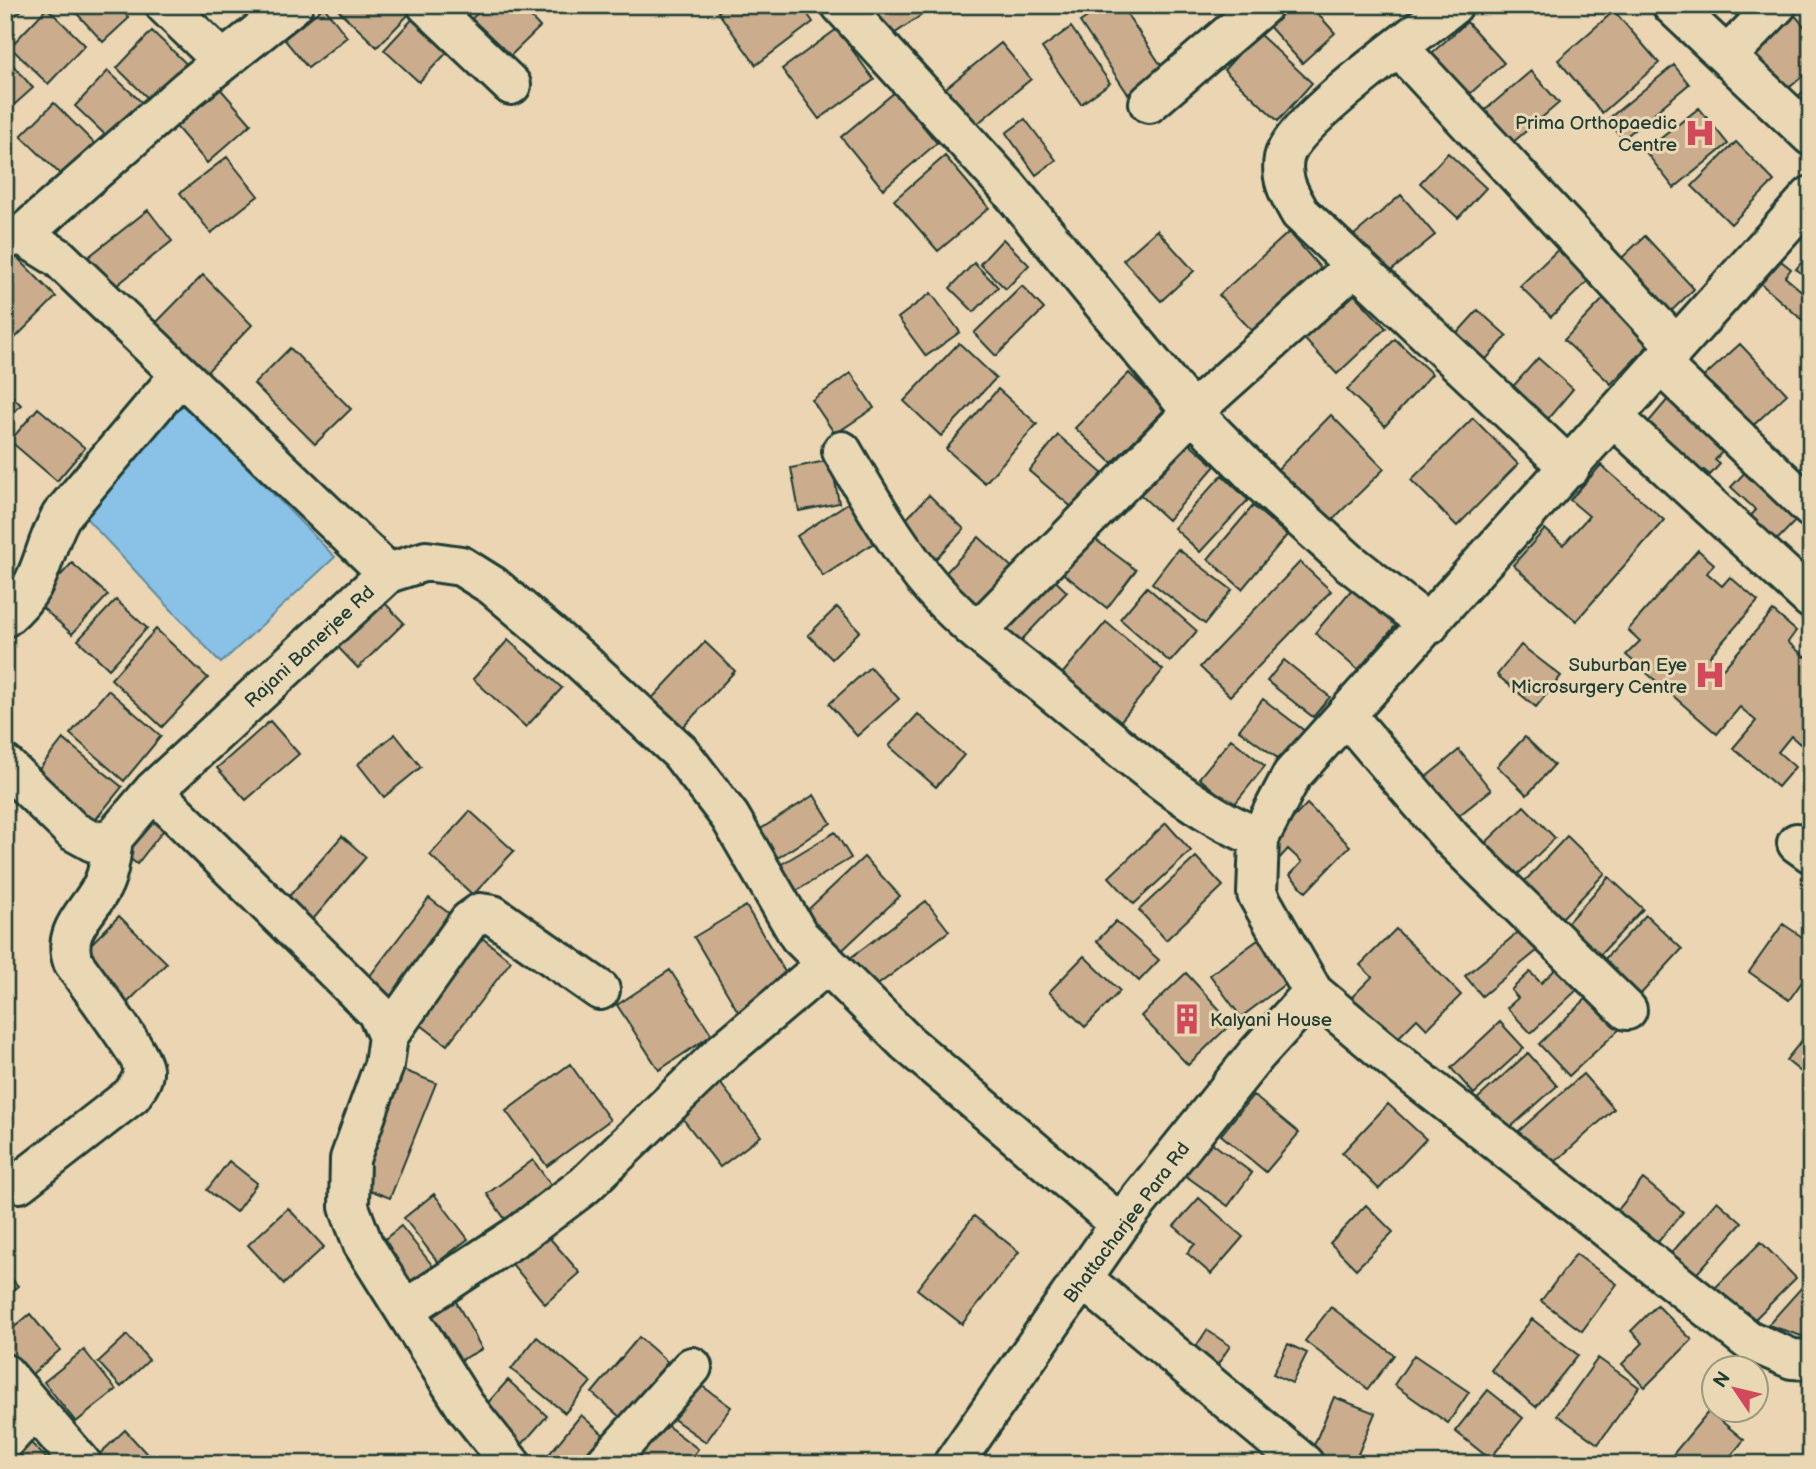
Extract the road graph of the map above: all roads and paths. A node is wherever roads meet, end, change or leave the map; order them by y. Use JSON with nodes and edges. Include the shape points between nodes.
{"nodes":[{"id":1,"x":165,"y":5,"type":"edge"},
{"id":2,"x":293,"y":5,"type":"edge"},
{"id":3,"x":427,"y":5,"type":"edge"},
{"id":4,"x":841,"y":5,"type":"edge"},
{"id":5,"x":1263,"y":5,"type":"edge"},
{"id":6,"x":1452,"y":5,"type":"edge"},
{"id":7,"x":1672,"y":5,"type":"edge"},
{"id":8,"x":1777,"y":5,"type":"edge"},
{"id":9,"x":1399,"y":48,"type":"junction"},
{"id":10,"x":1727,"y":56,"type":"junction"},
{"id":11,"x":223,"y":61,"type":"junction"},
{"id":12,"x":511,"y":85,"type":"dead end"},
{"id":13,"x":1149,"y":103,"type":"dead end"},
{"id":14,"x":1811,"y":136,"type":"edge"},
{"id":15,"x":1811,"y":196,"type":"edge"},
{"id":16,"x":14,"y":237,"type":"edge"},
{"id":17,"x":1356,"y":265,"type":"junction"},
{"id":18,"x":1668,"y":355,"type":"junction"},
{"id":19,"x":180,"y":375,"type":"junction"},
{"id":20,"x":1192,"y":412,"type":"junction"},
{"id":21,"x":1613,"y":417,"type":"junction"},
{"id":22,"x":842,"y":451,"type":"dead end"},
{"id":23,"x":1570,"y":468,"type":"junction"},
{"id":24,"x":1811,"y":508,"type":"edge"},
{"id":25,"x":388,"y":573,"type":"junction"},
{"id":26,"x":1811,"y":599,"type":"edge"},
{"id":27,"x":5,"y":617,"type":"edge"},
{"id":28,"x":1429,"y":625,"type":"junction"},
{"id":29,"x":978,"y":631,"type":"junction"},
{"id":30,"x":1347,"y":716,"type":"junction"},
{"id":31,"x":5,"y":765,"type":"edge"},
{"id":32,"x":153,"y":791,"type":"junction"},
{"id":33,"x":113,"y":838,"type":"junction"},
{"id":34,"x":1259,"y":838,"type":"junction"},
{"id":35,"x":827,"y":964,"type":"junction"},
{"id":36,"x":600,"y":990,"type":"dead end"},
{"id":37,"x":1313,"y":992,"type":"junction"},
{"id":38,"x":1628,"y":1010,"type":"dead end"},
{"id":39,"x":388,"y":1035,"type":"junction"},
{"id":40,"x":19,"y":1183,"type":"dead end"},
{"id":41,"x":1120,"y":1224,"type":"junction"},
{"id":42,"x":1083,"y":1279,"type":"junction"},
{"id":43,"x":406,"y":1309,"type":"junction"},
{"id":44,"x":1811,"y":1360,"type":"edge"},
{"id":45,"x":692,"y":1367,"type":"dead end"},
{"id":46,"x":5,"y":1374,"type":"edge"},
{"id":47,"x":34,"y":1409,"type":"junction"},
{"id":48,"x":5,"y":1441,"type":"edge"},
{"id":49,"x":82,"y":1464,"type":"edge"},
{"id":50,"x":511,"y":1464,"type":"edge"},
{"id":51,"x":605,"y":1464,"type":"edge"},
{"id":52,"x":953,"y":1464,"type":"edge"},
{"id":53,"x":1304,"y":1464,"type":"edge"}],
"edges":[{"from":1,"to":11,"type":"street"},
{"from":2,"to":11,"type":"street"},
{"from":3,"to":12,"type":"street"},
{"from":4,"to":20,"type":"street","via":[[1006,186]]},
{"from":5,"to":13,"type":"street"},
{"from":6,"to":9,"type":"street"},
{"from":7,"to":10,"type":"street"},
{"from":8,"to":10,"type":"street"},
{"from":9,"to":17,"type":"street","via":[[1304,125],[1284,156],[1283,183],[1300,213]]},
{"from":9,"to":18,"type":"street"},
{"from":10,"to":14,"type":"street"},
{"from":11,"to":16,"type":"street"},
{"from":15,"to":18,"type":"street"},
{"from":16,"to":19,"type":"street","name":"Rajani Banerjee Rd","via":[[59,258]]},
{"from":17,"to":20,"type":"street"},
{"from":17,"to":23,"type":"street"},
{"from":18,"to":21,"type":"street"},
{"from":18,"to":24,"type":"street"},
{"from":19,"to":25,"type":"street","name":"Rajani Banerjee Rd"},
{"from":19,"to":27,"type":"street","via":[[61,516],[36,583]]},
{"from":20,"to":28,"type":"street","via":[[1340,554]]},
{"from":20,"to":29,"type":"street"},
{"from":21,"to":23,"type":"street"},
{"from":21,"to":26,"type":"street"},
{"from":22,"to":29,"type":"street","via":[[881,519],[924,579]]},
{"from":23,"to":28,"type":"street"},
{"from":25,"to":32,"type":"street","name":"Rajani Banerjee Rd"},
{"from":25,"to":35,"type":"street","via":[[426,561],[461,566],[493,586],[577,657],[680,752],[730,817],[799,936]]},
{"from":28,"to":30,"type":"street"},
{"from":29,"to":34,"type":"street","via":[[1191,800]]},
{"from":30,"to":34,"type":"street","via":[[1292,775]]},
{"from":30,"to":38,"type":"street","via":[[1452,839]]},
{"from":31,"to":33,"type":"street","via":[[73,831],[93,842]]},
{"from":32,"to":33,"type":"street","name":"Rajani Banerjee Rd"},
{"from":32,"to":39,"type":"street","via":[[377,1012]]},
{"from":33,"to":40,"type":"street","via":[[104,883],[73,928],[68,948],[144,1068],[141,1082],[132,1094]]},
{"from":34,"to":37,"type":"street","via":[[1257,894]]},
{"from":35,"to":41,"type":"street","via":[[907,1042]]},
{"from":35,"to":43,"type":"street","via":[[724,1051],[585,1185]]},
{"from":36,"to":39,"type":"street","via":[[493,915],[481,913],[469,921]]},
{"from":37,"to":41,"type":"street","name":"Bhattacharjee Para Rd","via":[[1255,1056]]},
{"from":37,"to":44,"type":"street","via":[[1748,1340],[1792,1359]]},
{"from":39,"to":43,"type":"street","via":[[384,1065],[350,1159],[349,1207],[363,1244]]},
{"from":41,"to":42,"type":"street","name":"Bhattacharjee Para Rd"},
{"from":42,"to":52,"type":"street","name":"Bhattacharjee Para Rd"},
{"from":42,"to":53,"type":"street"},
{"from":43,"to":50,"type":"street","via":[[465,1406]]},
{"from":45,"to":51,"type":"street"},
{"from":46,"to":47,"type":"street"},
{"from":47,"to":48,"type":"street"},
{"from":47,"to":49,"type":"street"}]}
